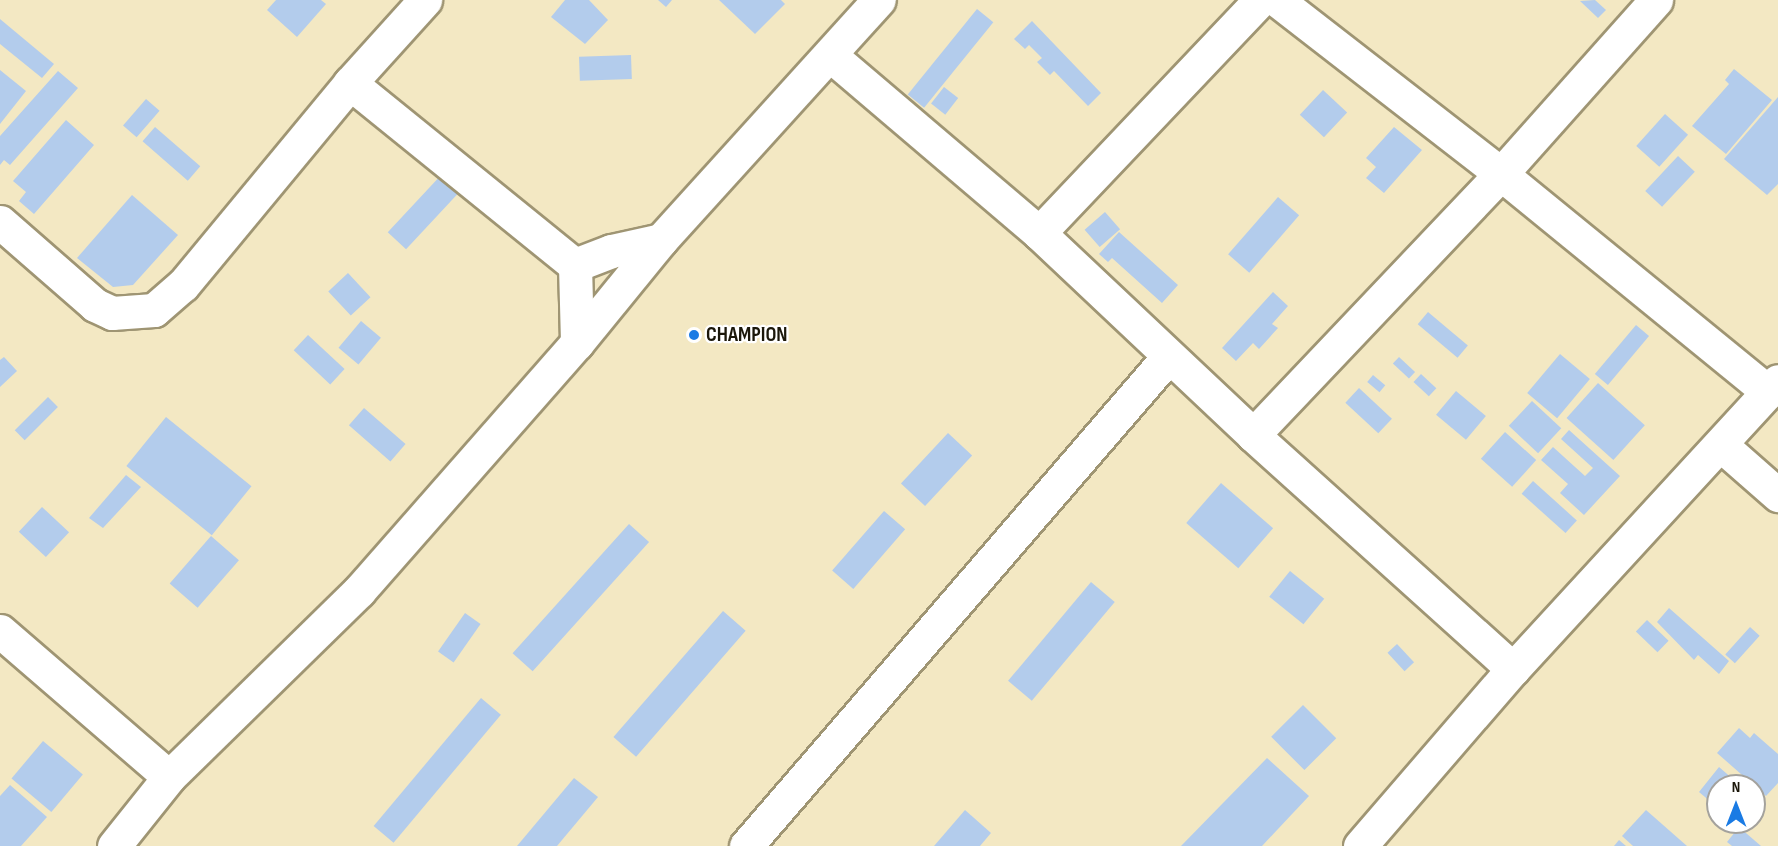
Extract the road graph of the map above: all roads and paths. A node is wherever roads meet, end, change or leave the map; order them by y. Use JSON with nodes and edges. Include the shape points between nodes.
{"nodes":[{"id":1,"x":425,"y":0,"type":"edge"},
{"id":2,"x":879,"y":0,"type":"edge"},
{"id":3,"x":1260,"y":0,"type":"edge"},
{"id":4,"x":1277,"y":0,"type":"edge"},
{"id":5,"x":1656,"y":0,"type":"edge"},
{"id":6,"x":830,"y":55,"type":"junction"},
{"id":7,"x":350,"y":83,"type":"junction"},
{"id":8,"x":1502,"y":174,"type":"junction"},
{"id":9,"x":0,"y":222,"type":"edge"},
{"id":10,"x":1039,"y":233,"type":"junction"},
{"id":11,"x":661,"y":240,"type":"junction"},
{"id":12,"x":575,"y":265,"type":"junction"},
{"id":13,"x":577,"y":343,"type":"junction"},
{"id":14,"x":1169,"y":356,"type":"junction"},
{"id":15,"x":1773,"y":386,"type":"edge"},
{"id":16,"x":1253,"y":435,"type":"junction"},
{"id":17,"x":1721,"y":445,"type":"junction"},
{"id":18,"x":1778,"y":495,"type":"edge"},
{"id":19,"x":0,"y":631,"type":"edge"},
{"id":20,"x":1513,"y":669,"type":"junction"},
{"id":21,"x":169,"y":777,"type":"junction"},
{"id":22,"x":114,"y":846,"type":"edge"},
{"id":23,"x":746,"y":846,"type":"edge"},
{"id":24,"x":1360,"y":846,"type":"edge"}],
"edges":[{"from":1,"to":7,"type":"street"},
{"from":2,"to":6,"type":"street"},
{"from":3,"to":10,"type":"street"},
{"from":4,"to":8,"type":"street"},
{"from":5,"to":8,"type":"street"},
{"from":6,"to":10,"type":"street"},
{"from":6,"to":11,"type":"street"},
{"from":7,"to":9,"type":"street","via":[[183,285],[154,309],[112,313],[95,305]]},
{"from":7,"to":12,"type":"street"},
{"from":8,"to":15,"type":"street"},
{"from":8,"to":16,"type":"street"},
{"from":10,"to":14,"type":"street"},
{"from":11,"to":12,"type":"street","via":[[611,251]]},
{"from":11,"to":13,"type":"street"},
{"from":12,"to":13,"type":"street"},
{"from":13,"to":21,"type":"street","via":[[359,591]]},
{"from":14,"to":16,"type":"street"},
{"from":14,"to":23,"type":"street"},
{"from":15,"to":17,"type":"street"},
{"from":16,"to":20,"type":"street"},
{"from":17,"to":18,"type":"street"},
{"from":17,"to":20,"type":"street"},
{"from":19,"to":21,"type":"street"},
{"from":20,"to":24,"type":"street"},
{"from":21,"to":22,"type":"street"}]}
